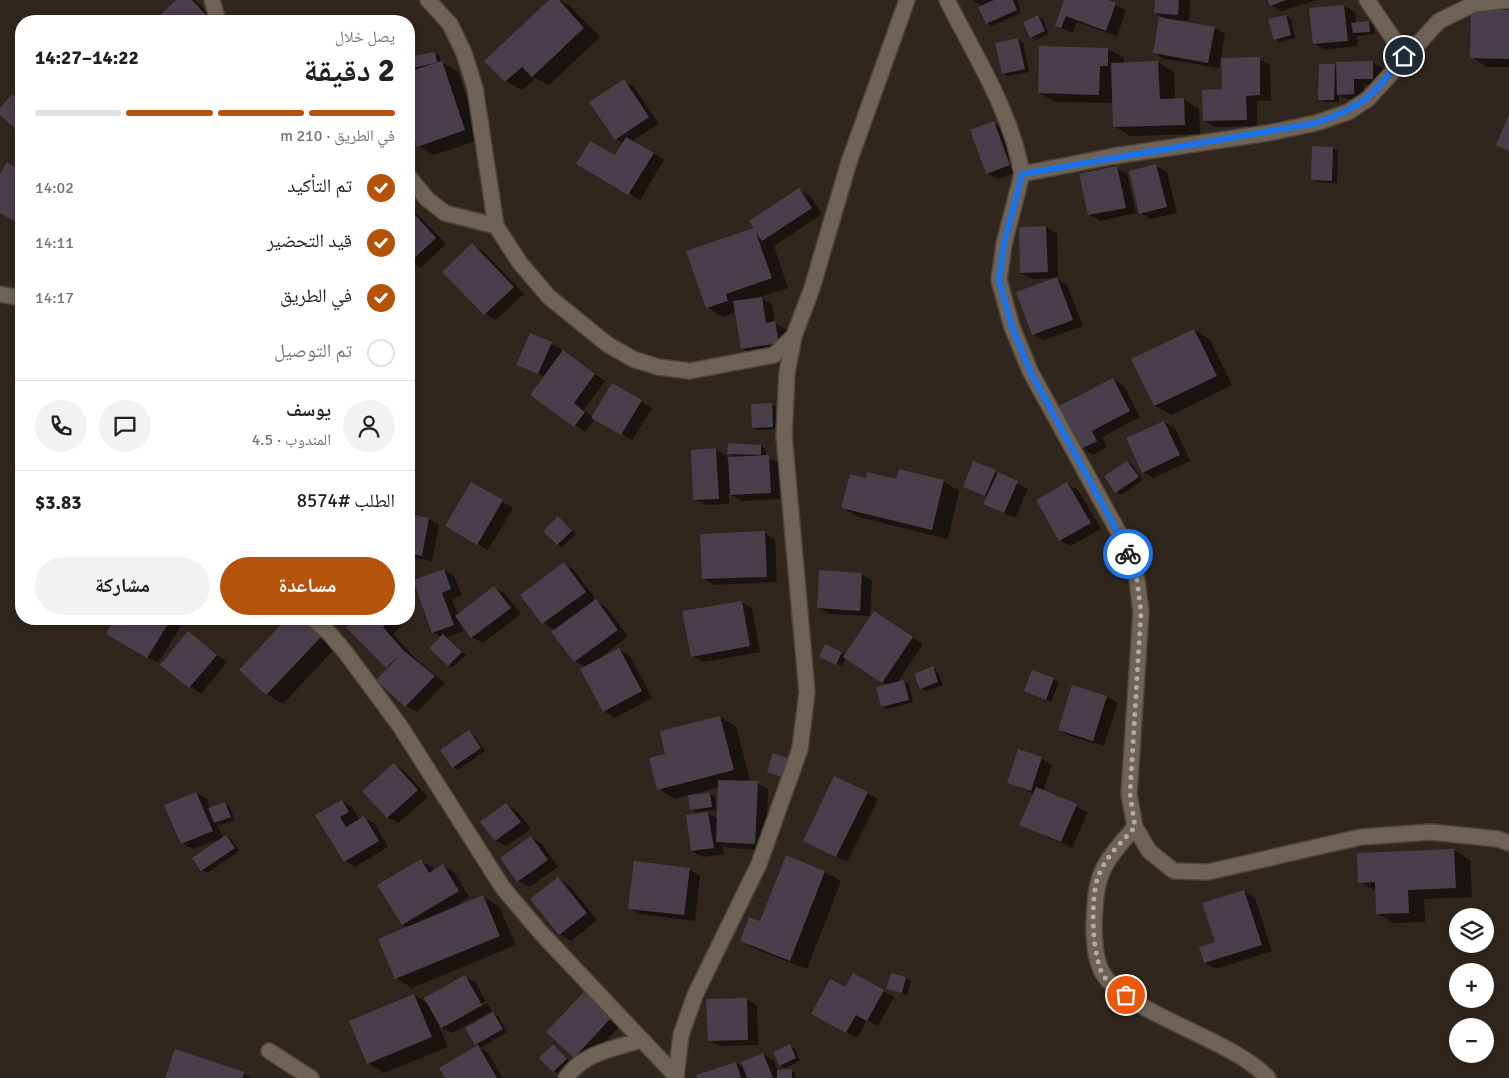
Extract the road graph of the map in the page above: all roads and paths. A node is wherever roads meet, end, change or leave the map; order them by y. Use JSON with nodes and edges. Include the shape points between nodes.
{"nodes":[{"id":1,"x":212,"y":0,"type":"edge"},
{"id":2,"x":428,"y":0,"type":"edge"},
{"id":3,"x":907,"y":0,"type":"edge"},
{"id":4,"x":947,"y":0,"type":"edge"},
{"id":5,"x":1366,"y":0,"type":"edge"},
{"id":6,"x":1509,"y":0,"type":"edge"},
{"id":7,"x":216,"y":15,"type":"edge"},
{"id":8,"x":1404,"y":56,"type":"junction"},
{"id":9,"x":1022,"y":174,"type":"junction"},
{"id":10,"x":415,"y":184,"type":"edge"},
{"id":11,"x":496,"y":226,"type":"junction"},
{"id":12,"x":0,"y":294,"type":"edge"},
{"id":13,"x":15,"y":297,"type":"edge"},
{"id":14,"x":794,"y":336,"type":"junction"},
{"id":15,"x":320,"y":625,"type":"edge"},
{"id":16,"x":1135,"y":827,"type":"junction"},
{"id":17,"x":1509,"y":843,"type":"edge"},
{"id":18,"x":641,"y":1040,"type":"junction"},
{"id":19,"x":269,"y":1051,"type":"dead end"},
{"id":20,"x":676,"y":1077,"type":"edge"},
{"id":21,"x":311,"y":1078,"type":"edge"},
{"id":22,"x":566,"y":1078,"type":"edge"},
{"id":23,"x":1268,"y":1078,"type":"edge"}],
"edges":[{"from":1,"to":7,"type":"street"},
{"from":2,"to":11,"type":"street","via":[[450,24],[475,88]]},
{"from":3,"to":14,"type":"street","via":[[849,162],[812,288]]},
{"from":4,"to":9,"type":"street","via":[[1006,116],[1017,145]]},
{"from":5,"to":8,"type":"street"},
{"from":6,"to":8,"type":"street","via":[[1474,4],[1439,21]]},
{"from":8,"to":9,"type":"street","via":[[1368,100],[1348,112],[1316,123]]},
{"from":9,"to":16,"type":"street","via":[[1004,244],[999,280],[1012,327],[1030,371],[1124,544],[1137,580],[1141,612],[1130,794]]},
{"from":10,"to":11,"type":"street","via":[[445,213]]},
{"from":11,"to":14,"type":"street","via":[[548,297],[607,344],[633,359],[658,367],[690,371],[774,355]]},
{"from":12,"to":13,"type":"street"},
{"from":14,"to":20,"type":"street","via":[[787,373],[784,435],[807,692],[800,748],[759,864],[695,995],[681,1035]]},
{"from":15,"to":18,"type":"street","via":[[346,652],[400,726],[503,888]]},
{"from":16,"to":17,"type":"street","via":[[1149,852],[1174,870],[1183,871],[1208,872],[1361,837],[1431,832]]},
{"from":16,"to":23,"type":"street","via":[[1107,859],[1097,880],[1094,939],[1100,969],[1113,987],[1122,993],[1230,1049]]},
{"from":18,"to":20,"type":"street"},
{"from":18,"to":22,"type":"street","via":[[587,1057]]},
{"from":19,"to":21,"type":"street"}]}
